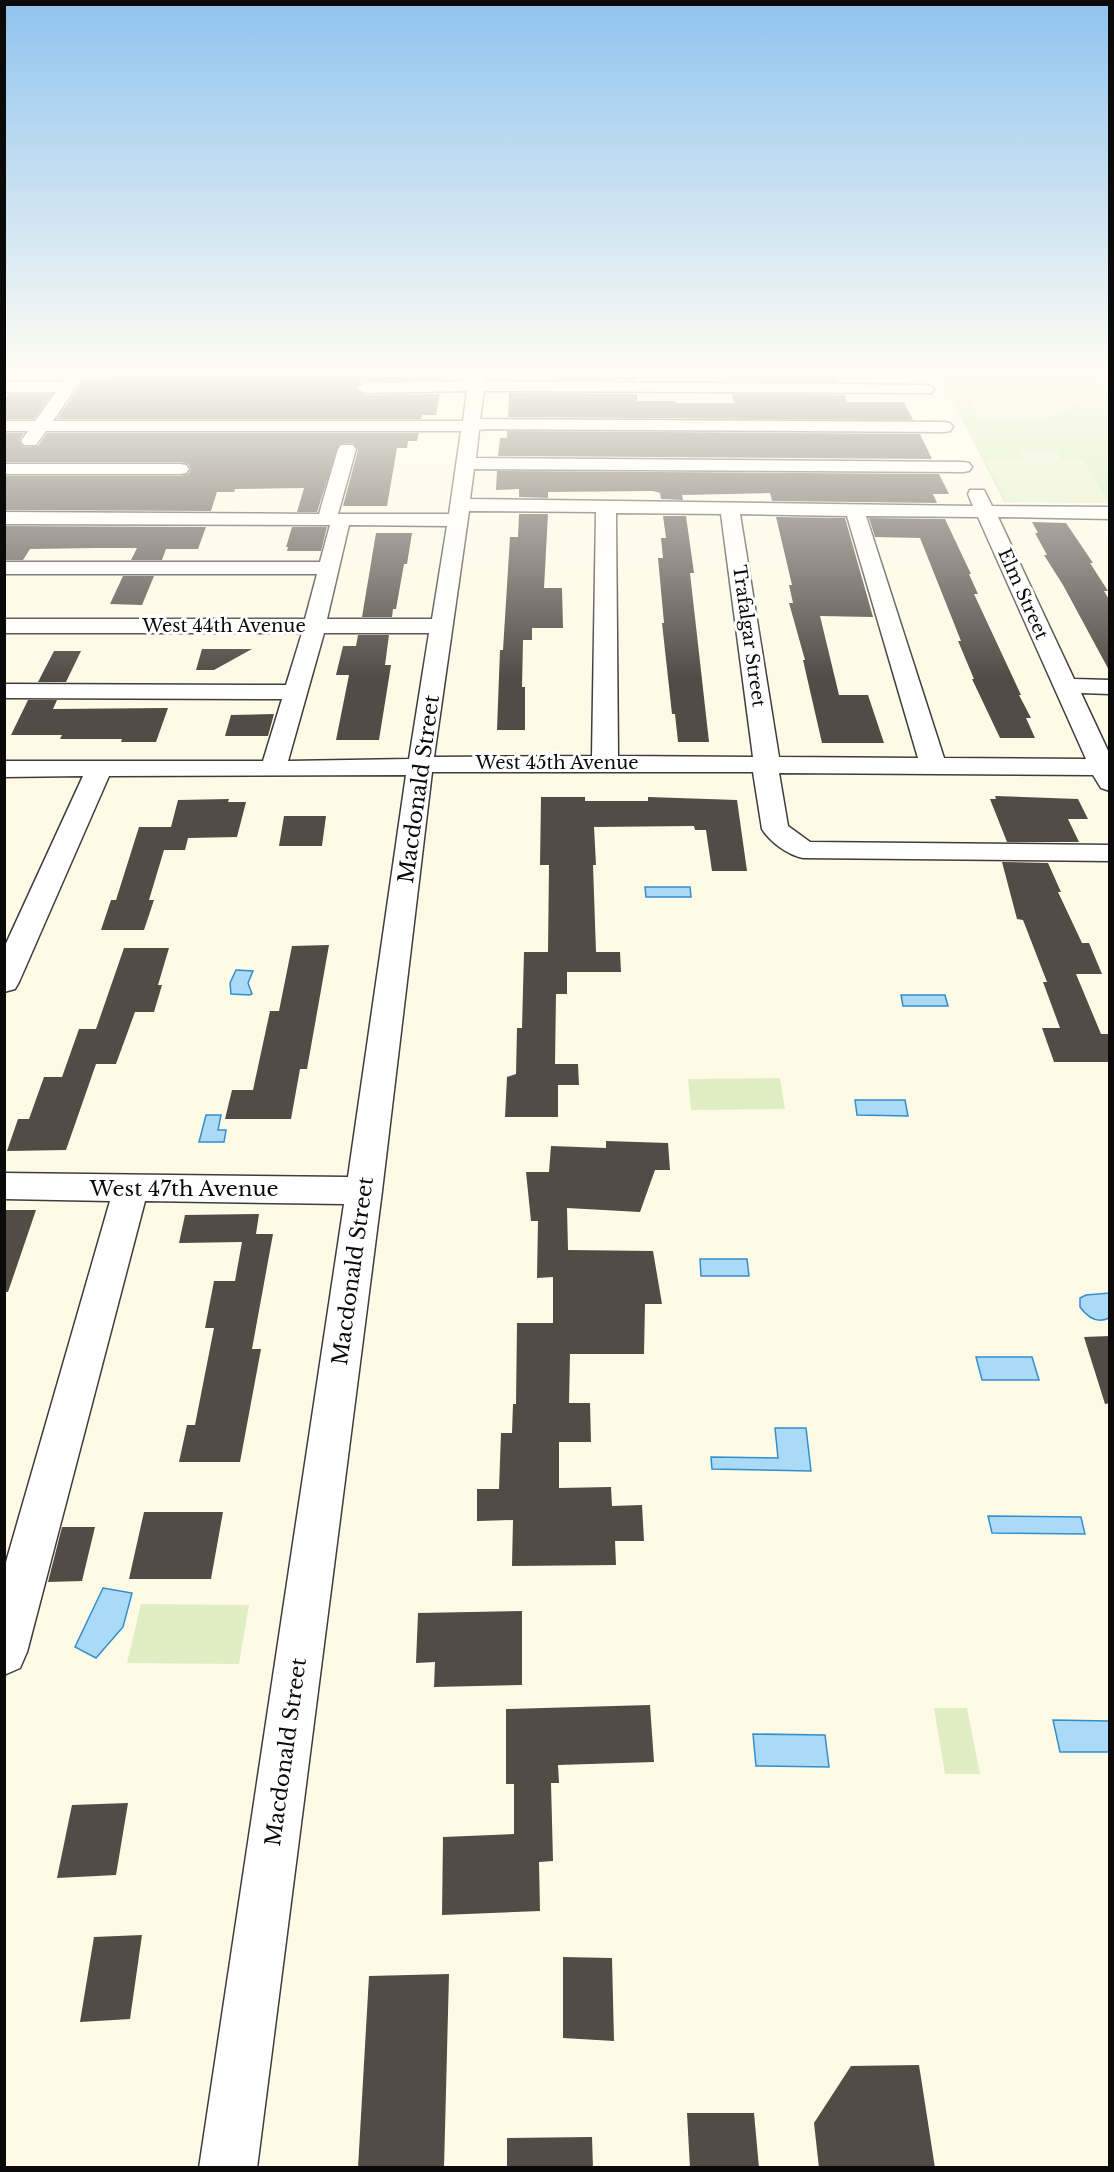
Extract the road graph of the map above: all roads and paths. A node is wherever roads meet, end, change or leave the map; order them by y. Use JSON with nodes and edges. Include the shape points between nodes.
{"nodes":[{"id":1,"x":341,"y":475,"type":"edge"},
{"id":2,"x":464,"y":475,"type":"edge"},
{"id":3,"x":967,"y":475,"type":"edge"},
{"id":4,"x":606,"y":508,"type":"junction"},
{"id":5,"x":730,"y":509,"type":"junction"},
{"id":6,"x":853,"y":510,"type":"junction"},
{"id":7,"x":986,"y":512,"type":"junction"},
{"id":8,"x":459,"y":513,"type":"junction"},
{"id":9,"x":1107,"y":516,"type":"edge"},
{"id":10,"x":4,"y":518,"type":"edge"},
{"id":11,"x":334,"y":519,"type":"junction"},
{"id":12,"x":4,"y":568,"type":"edge"},
{"id":13,"x":328,"y":568,"type":"junction"},
{"id":14,"x":4,"y":626,"type":"edge"},
{"id":15,"x":315,"y":626,"type":"junction"},
{"id":16,"x":442,"y":626,"type":"junction"},
{"id":17,"x":1064,"y":686,"type":"junction"},
{"id":18,"x":1110,"y":687,"type":"edge"},
{"id":19,"x":4,"y":691,"type":"edge"},
{"id":20,"x":295,"y":692,"type":"junction"},
{"id":21,"x":605,"y":763,"type":"junction"},
{"id":22,"x":768,"y":763,"type":"junction"},
{"id":23,"x":933,"y":765,"type":"junction"},
{"id":24,"x":421,"y":766,"type":"junction"},
{"id":25,"x":272,"y":768,"type":"junction"},
{"id":26,"x":4,"y":769,"type":"edge"},
{"id":27,"x":99,"y":769,"type":"junction"},
{"id":28,"x":1107,"y":772,"type":"edge"},
{"id":29,"x":1110,"y":853,"type":"edge"},
{"id":30,"x":4,"y":982,"type":"edge"},
{"id":31,"x":4,"y":1186,"type":"edge"},
{"id":32,"x":131,"y":1189,"type":"junction"},
{"id":33,"x":364,"y":1191,"type":"junction"},
{"id":34,"x":4,"y":1652,"type":"edge"},
{"id":35,"x":228,"y":2168,"type":"edge"}],
"edges":[{"from":1,"to":11,"type":"street"},
{"from":2,"to":8,"type":"street","name":"Macdonald Street"},
{"from":3,"to":7,"type":"street","name":"Elm Street"},
{"from":4,"to":5,"type":"street"},
{"from":4,"to":8,"type":"street"},
{"from":4,"to":21,"type":"street"},
{"from":5,"to":6,"type":"street"},
{"from":5,"to":22,"type":"street","name":"Trafalgar Street"},
{"from":6,"to":7,"type":"street"},
{"from":6,"to":23,"type":"street"},
{"from":7,"to":9,"type":"street"},
{"from":7,"to":17,"type":"street","name":"Elm Street"},
{"from":8,"to":11,"type":"street"},
{"from":8,"to":16,"type":"street","name":"Macdonald Street"},
{"from":10,"to":11,"type":"street"},
{"from":11,"to":13,"type":"street"},
{"from":12,"to":13,"type":"street"},
{"from":13,"to":15,"type":"street"},
{"from":14,"to":15,"type":"street","name":"West 44th Avenue"},
{"from":15,"to":16,"type":"street","name":"West 44th Avenue"},
{"from":15,"to":20,"type":"street"},
{"from":16,"to":24,"type":"street","name":"Macdonald Street"},
{"from":17,"to":18,"type":"street"},
{"from":17,"to":28,"type":"street","name":"Elm Street"},
{"from":19,"to":20,"type":"street"},
{"from":20,"to":25,"type":"street"},
{"from":21,"to":22,"type":"street","name":"West 45th Avenue"},
{"from":21,"to":24,"type":"street","name":"West 45th Avenue"},
{"from":22,"to":23,"type":"street","name":"West 45th Avenue"},
{"from":22,"to":29,"type":"street","name":"Trafalgar Street","via":[[766,777],[775,829],[802,850]]},
{"from":23,"to":28,"type":"street","name":"West 45th Avenue"},
{"from":24,"to":25,"type":"street","name":"West 45th Avenue"},
{"from":24,"to":33,"type":"street","name":"Macdonald Street"},
{"from":25,"to":27,"type":"street","name":"West 45th Avenue"},
{"from":26,"to":27,"type":"street","name":"West 45th Avenue"},
{"from":27,"to":30,"type":"street"},
{"from":31,"to":32,"type":"street","name":"West 47th Avenue"},
{"from":32,"to":33,"type":"street","name":"West 47th Avenue"},
{"from":32,"to":34,"type":"street"},
{"from":33,"to":35,"type":"street","name":"Macdonald Street"}]}
